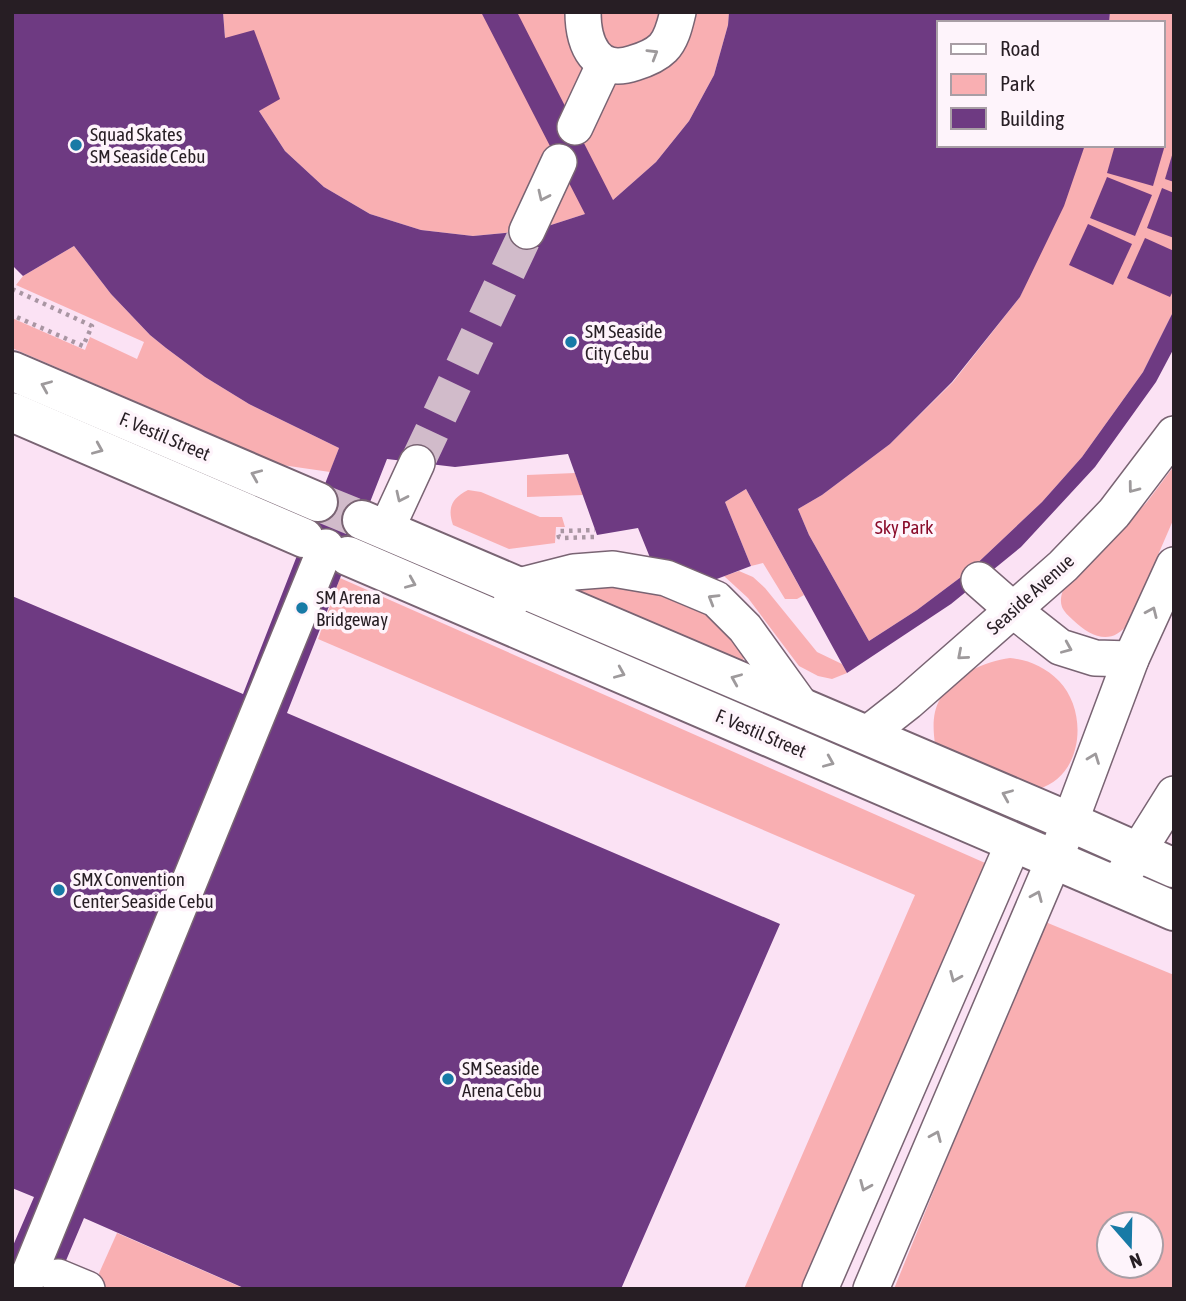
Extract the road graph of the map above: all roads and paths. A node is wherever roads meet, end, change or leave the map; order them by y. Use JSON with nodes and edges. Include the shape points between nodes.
{"nodes":[{"id":1,"x":583,"y":12,"type":"edge"},
{"id":2,"x":678,"y":12,"type":"edge"},
{"id":3,"x":604,"y":65,"type":"junction"},
{"id":4,"x":575,"y":127,"type":"dead end"},
{"id":5,"x":559,"y":162,"type":"dead end"},
{"id":6,"x":527,"y":231,"type":"tunnel mouth"},
{"id":7,"x":12,"y":289,"type":"edge"},
{"id":8,"x":12,"y":315,"type":"edge"},
{"id":9,"x":12,"y":371,"type":"edge"},
{"id":10,"x":12,"y":412,"type":"edge"},
{"id":11,"x":1174,"y":434,"type":"edge"},
{"id":12,"x":417,"y":463,"type":"tunnel mouth"},
{"id":13,"x":318,"y":502,"type":"tunnel mouth"},
{"id":14,"x":374,"y":525,"type":"joint"},
{"id":15,"x":326,"y":547,"type":"junction"},
{"id":16,"x":1174,"y":565,"type":"edge"},
{"id":17,"x":979,"y":580,"type":"dead end"},
{"id":18,"x":519,"y":586,"type":"junction"},
{"id":19,"x":1013,"y":610,"type":"junction"},
{"id":20,"x":502,"y":622,"type":"junction"},
{"id":21,"x":1131,"y":659,"type":"junction"},
{"id":22,"x":802,"y":707,"type":"junction"},
{"id":23,"x":866,"y":735,"type":"junction"},
{"id":24,"x":1174,"y":793,"type":"edge"},
{"id":25,"x":1070,"y":821,"type":"junction"},
{"id":26,"x":1014,"y":842,"type":"junction"},
{"id":27,"x":1138,"y":853,"type":"junction"},
{"id":28,"x":1053,"y":859,"type":"junction"},
{"id":29,"x":1174,"y":868,"type":"edge"},
{"id":30,"x":1116,"y":887,"type":"junction"},
{"id":31,"x":1174,"y":911,"type":"edge"},
{"id":32,"x":23,"y":1289,"type":"edge"},
{"id":33,"x":820,"y":1289,"type":"edge"},
{"id":34,"x":872,"y":1289,"type":"edge"}],
"edges":[{"from":1,"to":3,"type":"street","via":[[585,38]]},
{"from":3,"to":2,"type":"street","one_way":true,"via":[[626,66],[649,58],[664,47]]},
{"from":3,"to":4,"type":"street"},
{"from":5,"to":6,"type":"street","one_way":true},
{"from":7,"to":8,"type":"path","via":[[92,326],[83,346]]},
{"from":13,"to":9,"type":"main road","name":"F. Vestil Street","one_way":true},
{"from":10,"to":15,"type":"main road","name":"F. Vestil Street","one_way":true},
{"from":11,"to":19,"type":"street","name":"Seaside Avenue","one_way":true,"via":[[1114,513]]},
{"from":12,"to":14,"type":"street","one_way":true},
{"from":14,"to":18,"type":"main road","name":"F. Vestil Street"},
{"from":15,"to":20,"type":"main road","name":"F. Vestil Street","one_way":true},
{"from":15,"to":32,"type":"street"},
{"from":21,"to":16,"type":"street","one_way":true},
{"from":17,"to":19,"type":"street"},
{"from":18,"to":20,"type":"street"},
{"from":22,"to":18,"type":"main road","name":"F. Vestil Street","one_way":true},
{"from":22,"to":18,"type":"street","one_way":true,"via":[[746,628],[716,599],[666,578],[613,569],[574,572]]},
{"from":19,"to":21,"type":"street","one_way":true,"via":[[1060,647],[1095,658]]},
{"from":19,"to":23,"type":"street","name":"Seaside Avenue","one_way":true},
{"from":20,"to":26,"type":"main road","name":"F. Vestil Street","one_way":true},
{"from":25,"to":21,"type":"street","one_way":true},
{"from":22,"to":23,"type":"main road","name":"F. Vestil Street"},
{"from":25,"to":23,"type":"main road","name":"F. Vestil Street","one_way":true},
{"from":24,"to":27,"type":"street"},
{"from":25,"to":27,"type":"main road","name":"F. Vestil Street"},
{"from":25,"to":28,"type":"street"},
{"from":26,"to":28,"type":"main road","name":"F. Vestil Street"},
{"from":26,"to":33,"type":"street","one_way":true},
{"from":27,"to":29,"type":"main road","name":"F. Vestil Street"},
{"from":27,"to":30,"type":"street"},
{"from":28,"to":30,"type":"main road","name":"F. Vestil Street"},
{"from":34,"to":28,"type":"street","one_way":true},
{"from":30,"to":31,"type":"main road","name":"F. Vestil Street"}]}
